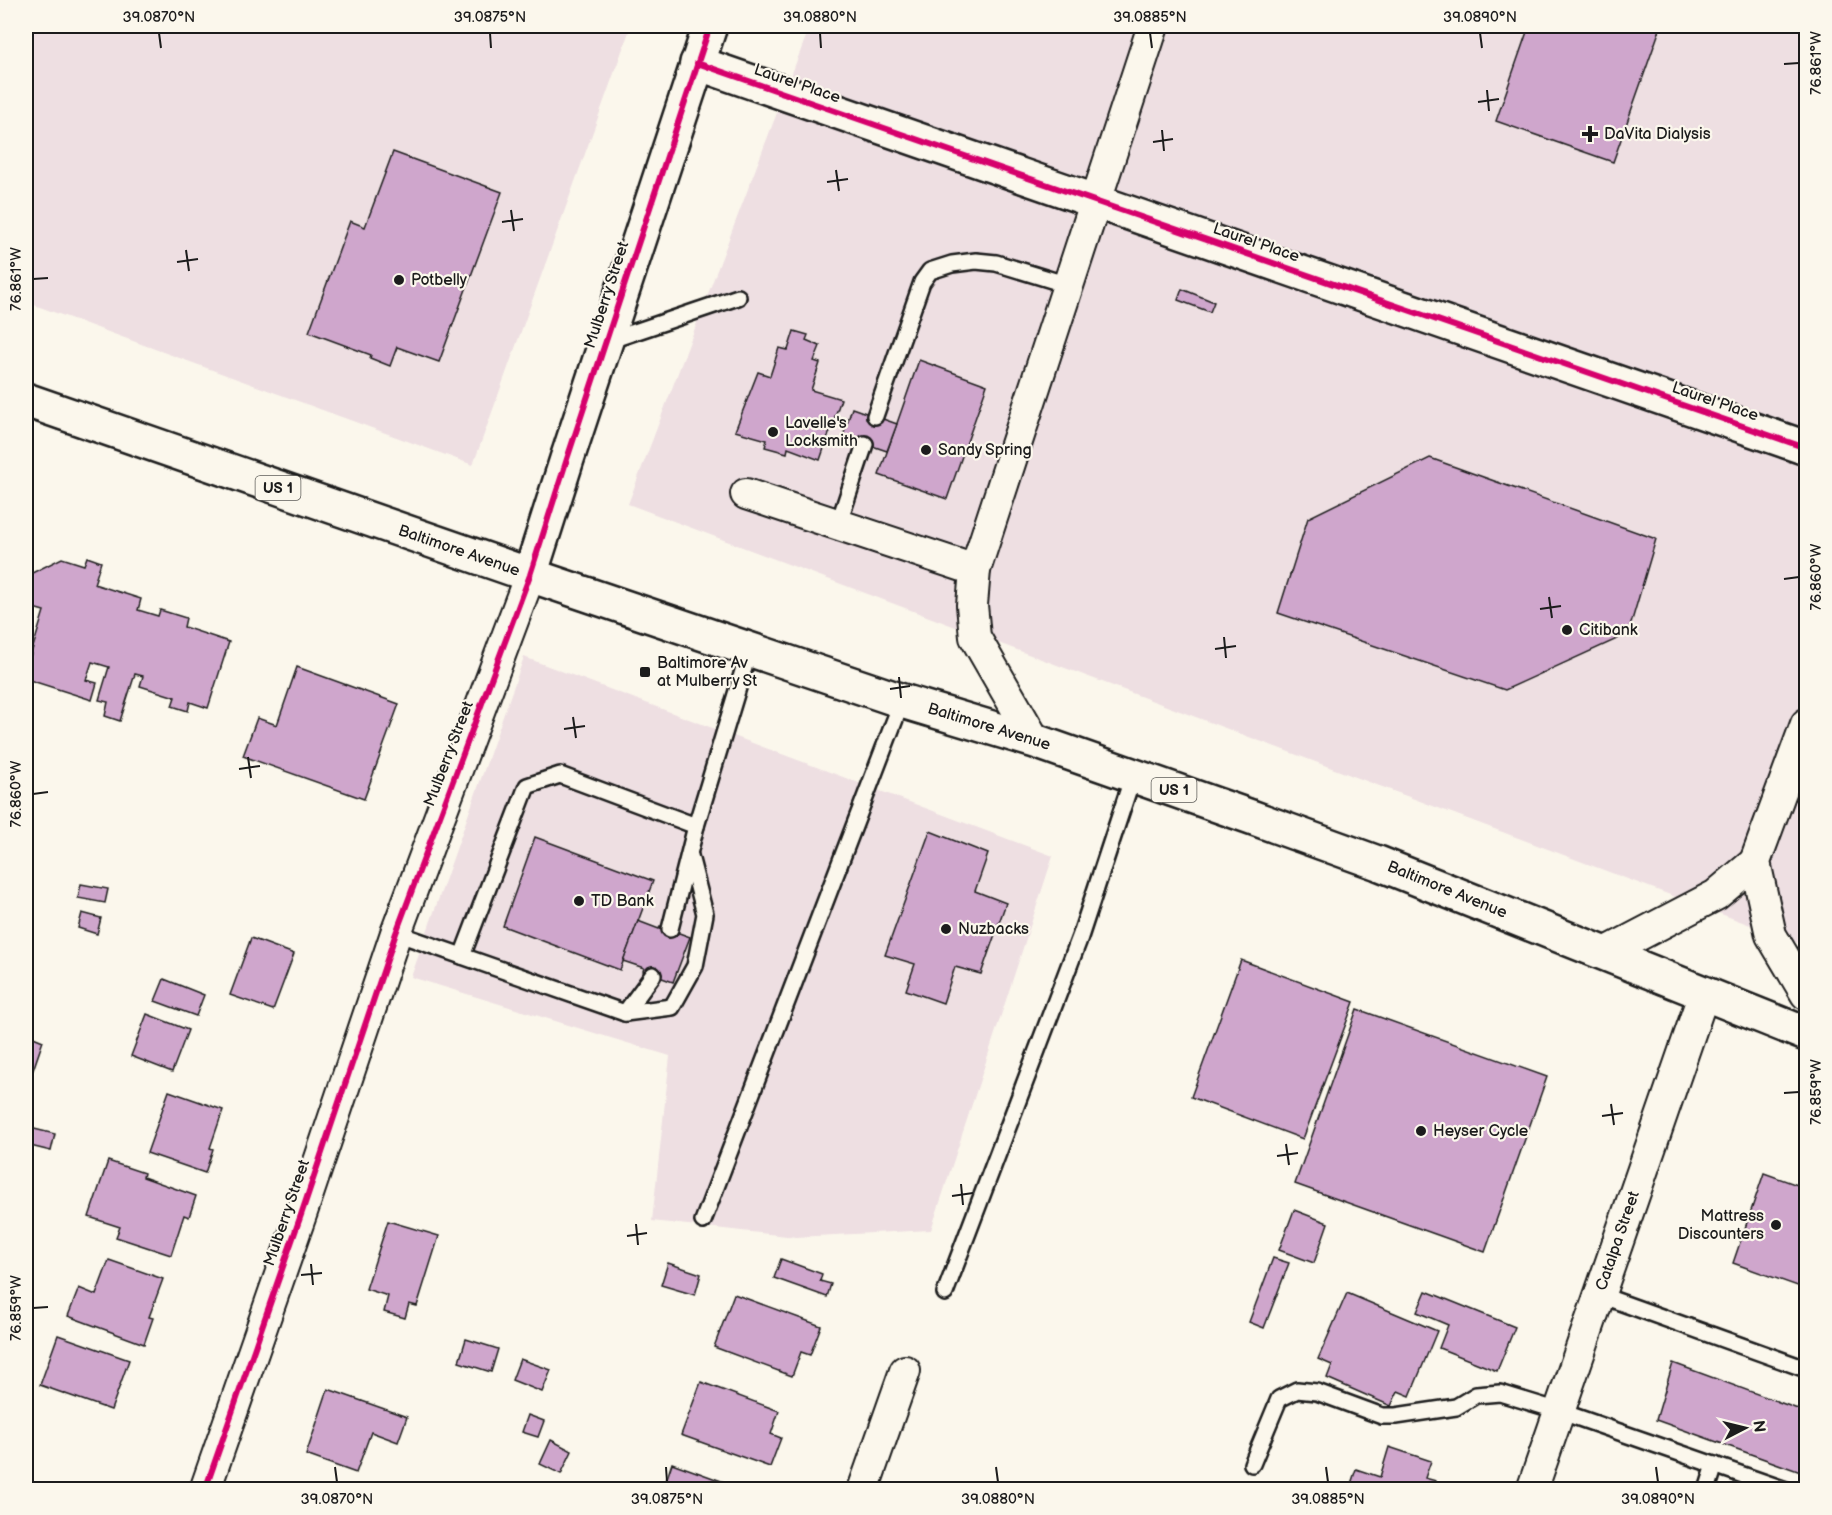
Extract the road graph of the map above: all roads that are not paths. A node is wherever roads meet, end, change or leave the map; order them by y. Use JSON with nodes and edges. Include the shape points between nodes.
{"nodes":[{"id":1,"x":710,"y":26,"type":"edge"},
{"id":2,"x":1153,"y":26,"type":"edge"},
{"id":3,"x":697,"y":63,"type":"junction"},
{"id":4,"x":1096,"y":201,"type":"junction"},
{"id":5,"x":1068,"y":285,"type":"junction"},
{"id":6,"x":738,"y":297,"type":"dead end"},
{"id":7,"x":605,"y":342,"type":"junction"},
{"id":8,"x":26,"y":400,"type":"edge"},
{"id":9,"x":875,"y":416,"type":"dead end"},
{"id":10,"x":865,"y":444,"type":"dead end"},
{"id":11,"x":1806,"y":448,"type":"edge"},
{"id":12,"x":746,"y":494,"type":"dead end"},
{"id":13,"x":838,"y":525,"type":"junction"},
{"id":14,"x":975,"y":570,"type":"junction"},
{"id":15,"x":530,"y":575,"type":"junction"},
{"id":16,"x":750,"y":648,"type":"junction"},
{"id":17,"x":902,"y":700,"type":"junction"},
{"id":18,"x":1806,"y":724,"type":"edge"},
{"id":19,"x":1035,"y":741,"type":"junction"},
{"id":20,"x":1133,"y":776,"type":"junction"},
{"id":21,"x":696,"y":826,"type":"junction"},
{"id":22,"x":689,"y":854,"type":"junction"},
{"id":23,"x":1755,"y":862,"type":"junction"},
{"id":24,"x":670,"y":929,"type":"dead end"},
{"id":25,"x":396,"y":933,"type":"junction"},
{"id":26,"x":1605,"y":953,"type":"junction"},
{"id":27,"x":462,"y":956,"type":"junction"},
{"id":28,"x":653,"y":975,"type":"dead end"},
{"id":29,"x":1704,"y":993,"type":"junction"},
{"id":30,"x":1806,"y":994,"type":"edge"},
{"id":31,"x":625,"y":1013,"type":"junction"},
{"id":32,"x":1806,"y":1034,"type":"edge"},
{"id":33,"x":703,"y":1221,"type":"dead end"},
{"id":34,"x":945,"y":1293,"type":"dead end"},
{"id":35,"x":1600,"y":1294,"type":"junction"},
{"id":36,"x":1806,"y":1369,"type":"edge"},
{"id":37,"x":905,"y":1371,"type":"dead end"},
{"id":38,"x":1559,"y":1411,"type":"junction"},
{"id":39,"x":1251,"y":1464,"type":"dead end"},
{"id":40,"x":1715,"y":1465,"type":"junction"},
{"id":41,"x":205,"y":1490,"type":"edge"},
{"id":42,"x":863,"y":1490,"type":"edge"},
{"id":43,"x":1532,"y":1490,"type":"edge"},
{"id":44,"x":1707,"y":1490,"type":"edge"},
{"id":45,"x":1786,"y":1490,"type":"edge"}],
"edges":[{"from":1,"to":3,"type":"main road","name":"Mulberry Street"},
{"from":2,"to":4,"type":"street"},
{"from":3,"to":4,"type":"main road","name":"Laurel Place"},
{"from":3,"to":7,"type":"main road","name":"Mulberry Street"},
{"from":4,"to":5,"type":"street"},
{"from":4,"to":11,"type":"main road","name":"Laurel Place"},
{"from":5,"to":9,"type":"lane","via":[[996,263],[976,261],[930,271],[922,282]]},
{"from":5,"to":14,"type":"street"},
{"from":6,"to":7,"type":"lane"},
{"from":7,"to":15,"type":"main road","name":"Mulberry Street"},
{"from":8,"to":15,"type":"main road","name":"Baltimore Avenue","number":"US 1"},
{"from":10,"to":13,"type":"lane"},
{"from":12,"to":13,"type":"street"},
{"from":13,"to":14,"type":"street"},
{"from":14,"to":19,"type":"street","via":[[975,637]]},
{"from":15,"to":16,"type":"main road","name":"Baltimore Avenue","number":"US 1"},
{"from":15,"to":25,"type":"street","name":"Mulberry Street"},
{"from":16,"to":17,"type":"main road","name":"Baltimore Avenue","number":"US 1"},
{"from":16,"to":21,"type":"lane"},
{"from":17,"to":19,"type":"main road","name":"Baltimore Avenue","number":"US 1"},
{"from":17,"to":33,"type":"lane"},
{"from":18,"to":23,"type":"street"},
{"from":19,"to":20,"type":"main road","name":"Baltimore Avenue","number":"US 1"},
{"from":20,"to":26,"type":"main road","name":"Baltimore Avenue","number":"US 1","via":[[1378,863]]},
{"from":20,"to":34,"type":"lane","via":[[1080,937]]},
{"from":21,"to":22,"type":"lane"},
{"from":21,"to":27,"type":"lane","via":[[560,776],[527,786]]},
{"from":22,"to":24,"type":"lane"},
{"from":22,"to":31,"type":"lane","via":[[705,914],[695,966],[672,1007]]},
{"from":23,"to":26,"type":"street","via":[[1716,895]]},
{"from":23,"to":30,"type":"street","via":[[1771,934]]},
{"from":25,"to":27,"type":"lane"},
{"from":25,"to":41,"type":"street","name":"Mulberry Street"},
{"from":26,"to":29,"type":"main road","name":"Baltimore Avenue","number":"US 1"},
{"from":27,"to":31,"type":"lane"},
{"from":28,"to":31,"type":"lane"},
{"from":29,"to":32,"type":"main road","name":"Baltimore Avenue","number":"US 1"},
{"from":29,"to":35,"type":"street","name":"Catalpa Street"},
{"from":35,"to":36,"type":"lane"},
{"from":35,"to":38,"type":"street","name":"Catalpa Street"},
{"from":37,"to":42,"type":"street"},
{"from":38,"to":39,"type":"lane","via":[[1500,1393],[1476,1395],[1447,1409],[1382,1416],[1317,1392],[1297,1390],[1279,1399]]},
{"from":38,"to":40,"type":"lane"},
{"from":38,"to":43,"type":"street","name":"Catalpa Street"},
{"from":40,"to":44,"type":"lane"},
{"from":40,"to":45,"type":"lane"}]}
